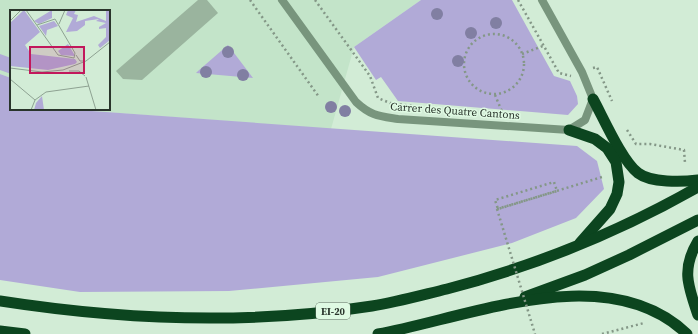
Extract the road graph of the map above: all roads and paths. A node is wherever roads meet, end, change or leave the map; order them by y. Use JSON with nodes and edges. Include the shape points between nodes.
{"nodes":[{"id":1,"x":250,"y":0,"type":"edge"},
{"id":2,"x":282,"y":0,"type":"edge"},
{"id":3,"x":315,"y":0,"type":"edge"},
{"id":4,"x":518,"y":0,"type":"edge"},
{"id":5,"x":542,"y":0,"type":"edge"},
{"id":6,"x":543,"y":46,"type":"junction"},
{"id":7,"x":522,"y":54,"type":"junction"},
{"id":8,"x":582,"y":72,"type":"junction"},
{"id":9,"x":495,"y":94,"type":"junction"},
{"id":10,"x":318,"y":96,"type":"dead end"},
{"id":11,"x":593,"y":99,"type":"junction"},
{"id":12,"x":612,"y":102,"type":"dead end"},
{"id":13,"x":420,"y":106,"type":"dead end"},
{"id":14,"x":496,"y":114,"type":"dead end"},
{"id":15,"x":626,"y":129,"type":"dead end"},
{"id":16,"x":570,"y":130,"type":"junction"},
{"id":17,"x":685,"y":163,"type":"dead end"},
{"id":18,"x":602,"y":170,"type":"dead end"},
{"id":19,"x":698,"y":180,"type":"edge"},
{"id":20,"x":698,"y":187,"type":"edge"},
{"id":21,"x":698,"y":220,"type":"edge"},
{"id":22,"x":698,"y":241,"type":"edge"},
{"id":23,"x":575,"y":248,"type":"junction"},
{"id":24,"x":0,"y":300,"type":"edge"},
{"id":25,"x":504,"y":304,"type":"junction"},
{"id":26,"x":698,"y":315,"type":"edge"},
{"id":27,"x":645,"y":323,"type":"dead end"},
{"id":28,"x":0,"y":331,"type":"edge"},
{"id":29,"x":25,"y":334,"type":"edge"},
{"id":30,"x":378,"y":334,"type":"edge"},
{"id":31,"x":535,"y":334,"type":"edge"},
{"id":32,"x":600,"y":334,"type":"edge"},
{"id":33,"x":687,"y":334,"type":"edge"}],
"edges":[{"from":1,"to":10,"type":"path"},
{"from":2,"to":16,"type":"street","name":"Carrer des Quatre Cantons","via":[[356,102],[366,111],[398,119]]},
{"from":3,"to":13,"type":"path","via":[[370,76],[378,98],[390,103]]},
{"from":4,"to":6,"type":"path"},
{"from":5,"to":8,"type":"street"},
{"from":6,"to":7,"type":"path"},
{"from":6,"to":8,"type":"path","via":[[559,73],[572,76]]},
{"from":7,"to":9,"type":"path","via":[[524,69],[521,79],[514,87]]},
{"from":7,"to":9,"type":"path","via":[[514,41],[495,34],[485,35],[469,46],[463,64],[469,82],[485,93]]},
{"from":8,"to":11,"type":"street"},
{"from":8,"to":12,"type":"path","via":[[597,67]]},
{"from":9,"to":14,"type":"path","via":[[503,115]]},
{"from":11,"to":16,"type":"street","via":[[585,120]]},
{"from":11,"to":19,"type":"highway","via":[[626,160],[638,173],[658,180]]},
{"from":15,"to":17,"type":"path","via":[[636,144],[684,150]]},
{"from":16,"to":23,"type":"highway","via":[[594,139],[607,148],[616,162],[619,182],[610,209]]},
{"from":18,"to":31,"type":"path","bridge":true,"via":[[602,177],[498,209],[497,204],[495,200],[554,182],[557,190],[505,206],[497,209]]},
{"from":20,"to":23,"type":"highway","number":"EI-20"},
{"from":21,"to":25,"type":"highway","via":[[585,275]]},
{"from":22,"to":26,"type":"highway","via":[[688,263],[689,287]]},
{"from":23,"to":24,"type":"highway","number":"EI-20","via":[[520,268],[422,295],[373,306],[303,314],[236,318],[152,317]]},
{"from":25,"to":30,"type":"highway"},
{"from":25,"to":33,"type":"highway","via":[[564,296],[598,296],[634,303],[663,316]]},
{"from":27,"to":32,"type":"path"},
{"from":28,"to":29,"type":"highway"}]}
